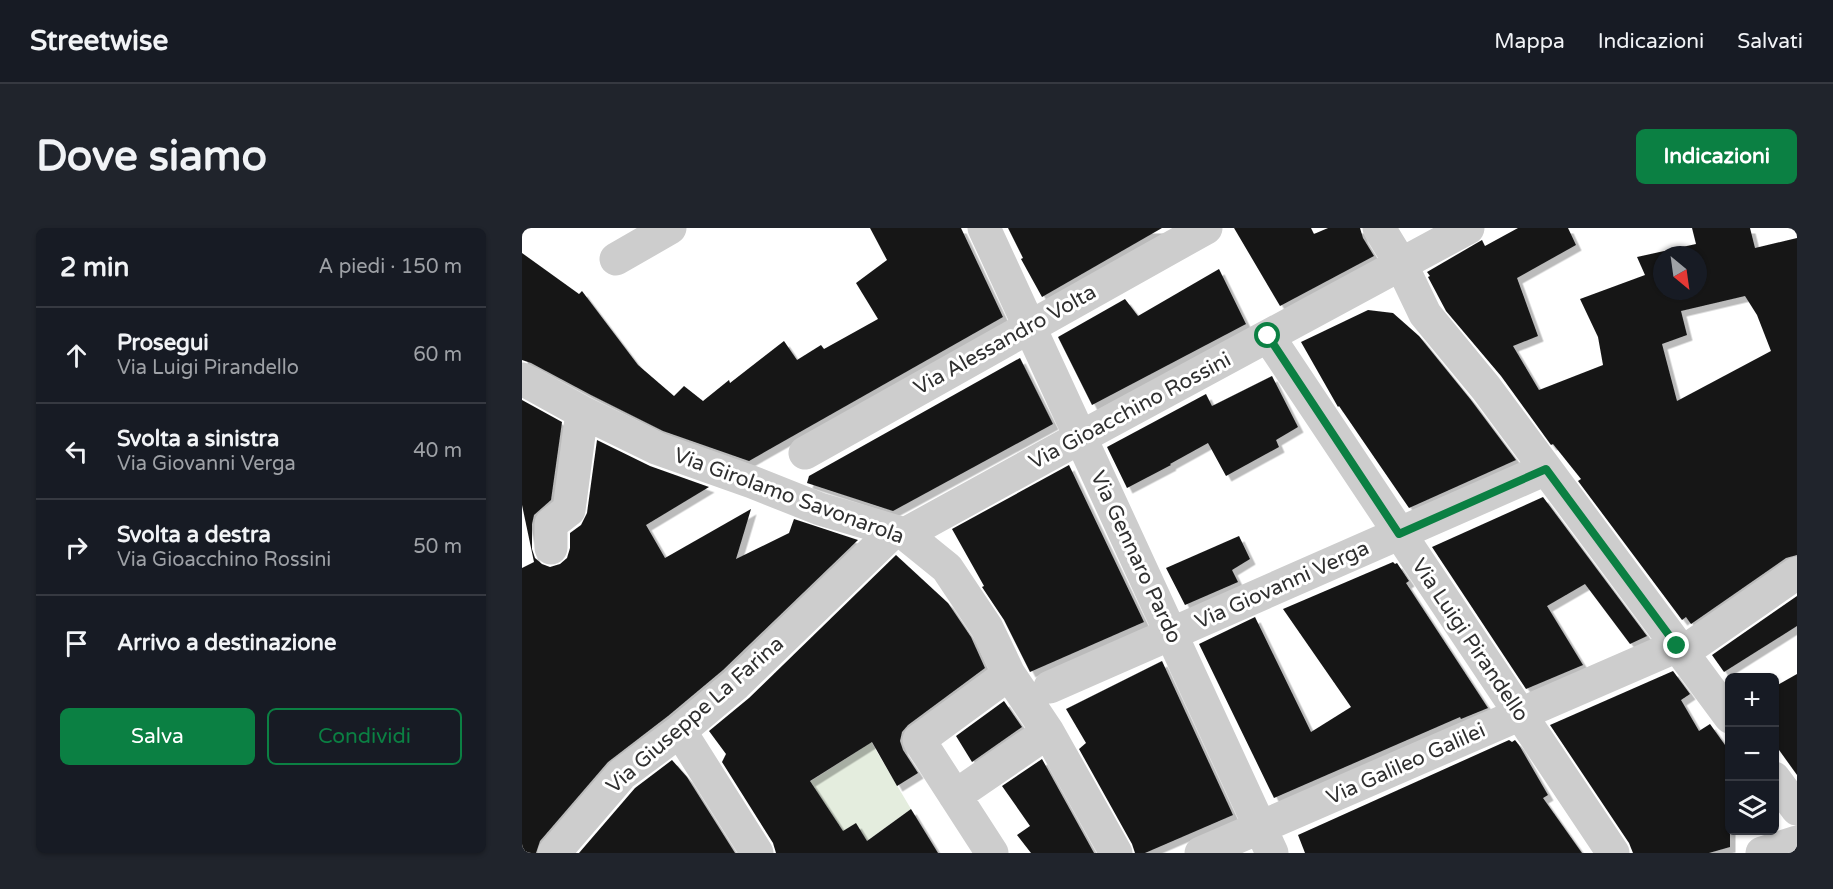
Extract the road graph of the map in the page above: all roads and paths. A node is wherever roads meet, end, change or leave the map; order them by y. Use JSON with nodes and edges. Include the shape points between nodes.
{"nodes":[{"id":1,"x":670,"y":228,"type":"edge"},
{"id":2,"x":984,"y":228,"type":"edge"},
{"id":3,"x":1206,"y":228,"type":"edge"},
{"id":4,"x":1379,"y":228,"type":"edge"},
{"id":5,"x":1468,"y":228,"type":"edge"},
{"id":6,"x":616,"y":259,"type":"dead end"},
{"id":7,"x":1401,"y":264,"type":"junction"},
{"id":8,"x":1030,"y":326,"type":"junction"},
{"id":9,"x":1268,"y":336,"type":"junction"},
{"id":10,"x":522,"y":379,"type":"edge"},
{"id":11,"x":582,"y":412,"type":"junction"},
{"id":12,"x":1081,"y":437,"type":"junction"},
{"id":13,"x":805,"y":453,"type":"dead end"},
{"id":14,"x":1546,"y":469,"type":"junction"},
{"id":15,"x":900,"y":532,"type":"junction"},
{"id":16,"x":1399,"y":534,"type":"junction"},
{"id":17,"x":551,"y":548,"type":"dead end"},
{"id":18,"x":1797,"y":573,"type":"edge"},
{"id":19,"x":1171,"y":634,"type":"junction"},
{"id":20,"x":1680,"y":650,"type":"junction"},
{"id":21,"x":1009,"y":674,"type":"junction"},
{"id":22,"x":1050,"y":687,"type":"dead end"},
{"id":23,"x":1725,"y":710,"type":"edge"},
{"id":24,"x":1520,"y":714,"type":"junction"},
{"id":25,"x":680,"y":731,"type":"junction"},
{"id":26,"x":1048,"y":732,"type":"junction"},
{"id":27,"x":1776,"y":781,"type":"edge"},
{"id":28,"x":955,"y":796,"type":"junction"},
{"id":29,"x":1797,"y":808,"type":"edge"},
{"id":30,"x":1266,"y":840,"type":"edge"},
{"id":31,"x":554,"y":853,"type":"edge"},
{"id":32,"x":757,"y":853,"type":"edge"},
{"id":33,"x":992,"y":853,"type":"edge"},
{"id":34,"x":1116,"y":853,"type":"edge"},
{"id":35,"x":1201,"y":853,"type":"edge"},
{"id":36,"x":1613,"y":853,"type":"edge"}],
"edges":[{"from":1,"to":6,"type":"street"},
{"from":2,"to":8,"type":"street","name":"Via Gennaro Pardo"},
{"from":3,"to":8,"type":"street","name":"Via Alessandro Volta"},
{"from":4,"to":7,"type":"street"},
{"from":5,"to":7,"type":"street","name":"Via Gioacchino Rossini"},
{"from":7,"to":9,"type":"street","name":"Via Gioacchino Rossini"},
{"from":7,"to":14,"type":"street","via":[[1425,314]]},
{"from":8,"to":12,"type":"street","name":"Via Gennaro Pardo"},
{"from":8,"to":13,"type":"street","name":"Via Alessandro Volta"},
{"from":9,"to":12,"type":"street","name":"Via Gioacchino Rossini"},
{"from":9,"to":16,"type":"street","name":"Via Luigi Pirandello"},
{"from":10,"to":11,"type":"street","name":"Via Girolamo Savonarola"},
{"from":11,"to":15,"type":"street","name":"Via Girolamo Savonarola","via":[[656,448],[820,509]]},
{"from":11,"to":17,"type":"street","via":[[569,510],[551,524]]},
{"from":12,"to":15,"type":"street","name":"Via Gioacchino Rossini"},
{"from":12,"to":19,"type":"street","name":"Via Gennaro Pardo"},
{"from":14,"to":16,"type":"street","name":"Via Giovanni Verga"},
{"from":14,"to":20,"type":"street"},
{"from":15,"to":21,"type":"street","name":"Via Girolamo Savonarola","via":[[947,568],[987,628]]},
{"from":15,"to":25,"type":"street","name":"Via Giuseppe La Farina"},
{"from":16,"to":19,"type":"street","name":"Via Giovanni Verga"},
{"from":16,"to":24,"type":"street","name":"Via Luigi Pirandello"},
{"from":18,"to":20,"type":"street","name":"Via Galileo Galilei"},
{"from":19,"to":22,"type":"street","name":"Via Giovanni Verga"},
{"from":19,"to":30,"type":"street","name":"Via Gennaro Pardo"},
{"from":20,"to":23,"type":"street"},
{"from":20,"to":24,"type":"street","name":"Via Galileo Galilei"},
{"from":21,"to":26,"type":"street","name":"Via Girolamo Savonarola"},
{"from":21,"to":28,"type":"street","via":[[919,740]]},
{"from":24,"to":30,"type":"street","name":"Via Galileo Galilei"},
{"from":24,"to":36,"type":"street","name":"Via Luigi Pirandello"},
{"from":25,"to":31,"type":"street","name":"Via Giuseppe La Farina","via":[[622,774]]},
{"from":25,"to":32,"type":"street"},
{"from":26,"to":28,"type":"street"},
{"from":26,"to":34,"type":"street","name":"Via Girolamo Savonarola"},
{"from":27,"to":29,"type":"street"},
{"from":28,"to":33,"type":"street"},
{"from":30,"to":35,"type":"street","name":"Via Galileo Galilei"}]}
